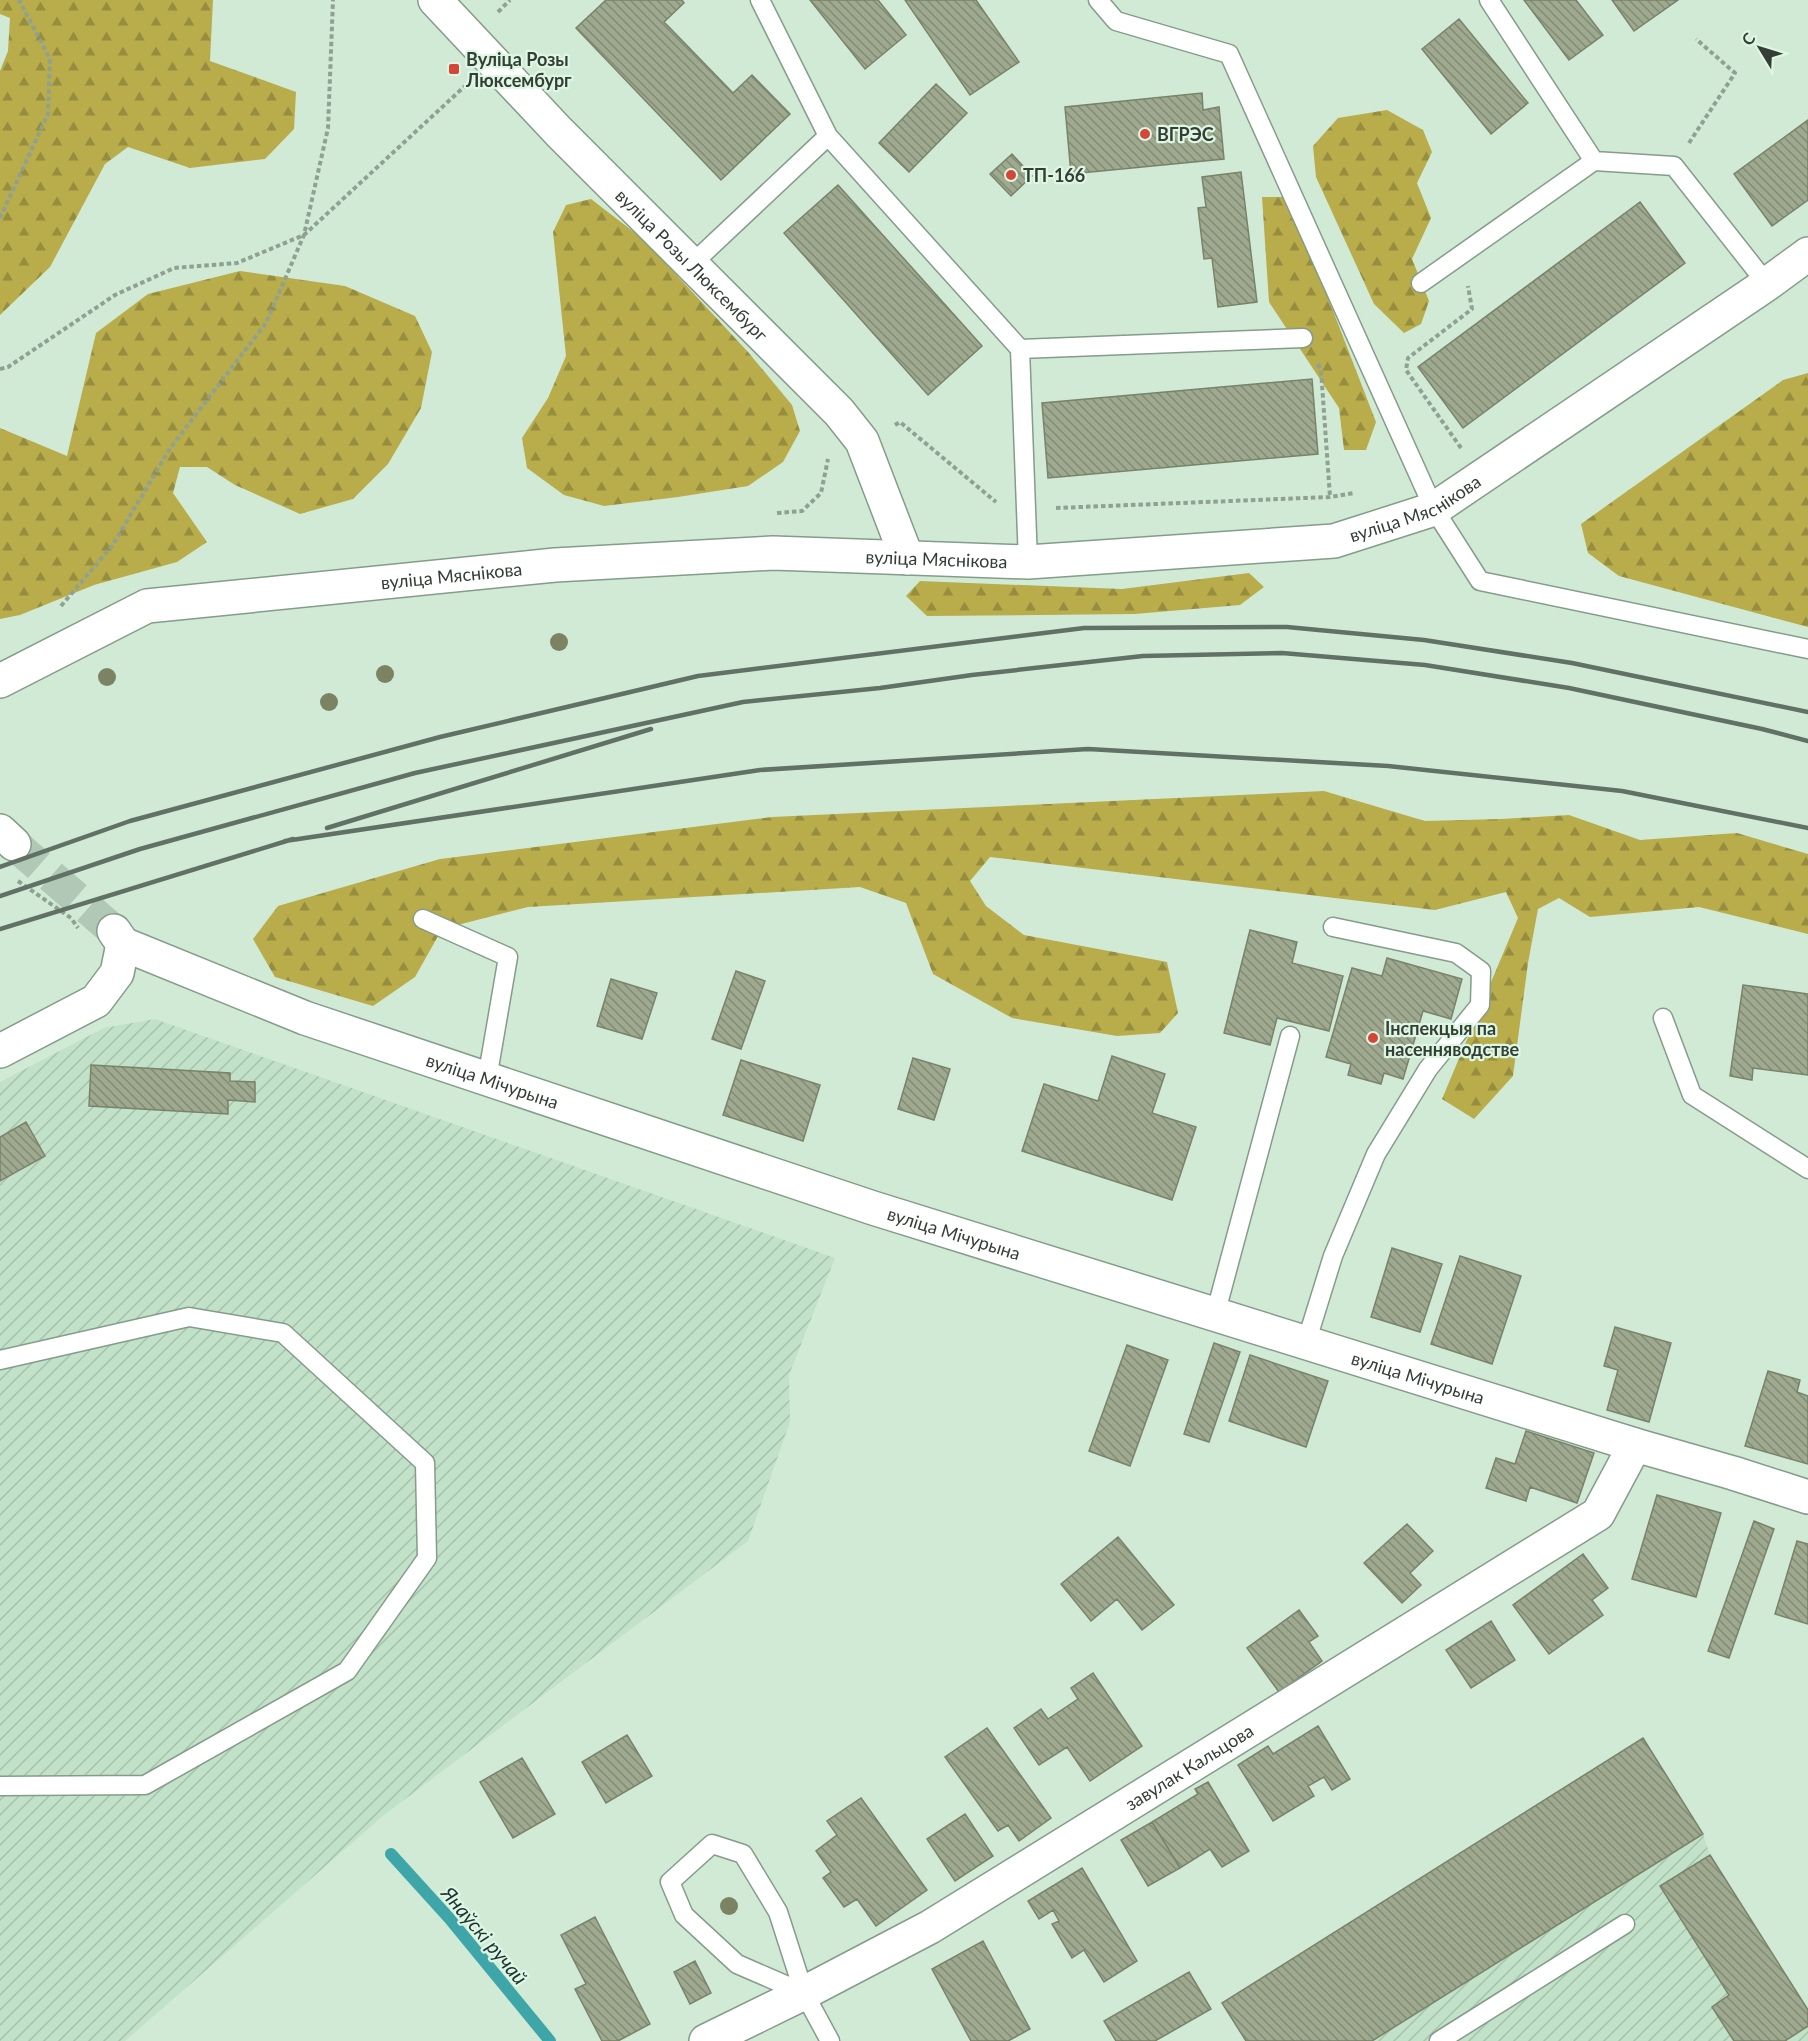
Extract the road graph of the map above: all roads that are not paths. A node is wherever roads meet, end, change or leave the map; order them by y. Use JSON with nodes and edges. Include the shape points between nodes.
{"nodes":[{"id":1,"x":435,"y":0,"type":"edge"},
{"id":2,"x":760,"y":0,"type":"edge"},
{"id":3,"x":1098,"y":0,"type":"edge"},
{"id":4,"x":1489,"y":0,"type":"edge"},
{"id":5,"x":828,"y":136,"type":"junction"},
{"id":6,"x":1594,"y":161,"type":"junction"},
{"id":7,"x":1808,"y":254,"type":"edge"},
{"id":8,"x":692,"y":264,"type":"junction"},
{"id":9,"x":1420,"y":283,"type":"dead end"},
{"id":10,"x":1767,"y":284,"type":"junction"},
{"id":11,"x":1303,"y":338,"type":"road end"},
{"id":12,"x":1020,"y":349,"type":"junction"},
{"id":13,"x":1428,"y":496,"type":"junction"},
{"id":14,"x":907,"y":558,"type":"junction"},
{"id":15,"x":1028,"y":562,"type":"junction"},
{"id":16,"x":1808,"y":649,"type":"edge"},
{"id":17,"x":0,"y":681,"type":"edge"},
{"id":18,"x":423,"y":919,"type":"dead end"},
{"id":19,"x":1333,"y":927,"type":"dead end"},
{"id":20,"x":1663,"y":1018,"type":"dead end"},
{"id":21,"x":1290,"y":1036,"type":"dead end"},
{"id":22,"x":0,"y":1051,"type":"edge"},
{"id":23,"x":487,"y":1079,"type":"junction"},
{"id":24,"x":1808,"y":1169,"type":"edge"},
{"id":25,"x":1215,"y":1315,"type":"junction"},
{"id":26,"x":1306,"y":1343,"type":"junction"},
{"id":27,"x":0,"y":1360,"type":"edge"},
{"id":28,"x":1635,"y":1445,"type":"junction"},
{"id":29,"x":1808,"y":1497,"type":"edge"},
{"id":30,"x":0,"y":1786,"type":"edge"},
{"id":31,"x":1625,"y":1924,"type":"dead end"},
{"id":32,"x":804,"y":1993,"type":"junction"},
{"id":33,"x":706,"y":2041,"type":"edge"},
{"id":34,"x":830,"y":2041,"type":"edge"},
{"id":35,"x":1439,"y":2041,"type":"edge"}],
"edges":[{"from":1,"to":8,"type":"street","name":"вуліца Розы Люксембург","via":[[559,132]]},
{"from":2,"to":5,"type":"lane"},
{"from":3,"to":13,"type":"lane","via":[[1116,21],[1229,54]]},
{"from":4,"to":6,"type":"lane"},
{"from":5,"to":8,"type":"lane"},
{"from":5,"to":12,"type":"lane"},
{"from":6,"to":9,"type":"lane"},
{"from":6,"to":10,"type":"lane","via":[[1674,166]]},
{"from":7,"to":10,"type":"street","name":"вуліца Мяснікова"},
{"from":8,"to":14,"type":"street","name":"вуліца Розы Люксембург","via":[[839,412],[862,441]]},
{"from":10,"to":13,"type":"street","name":"вуліца Мяснікова"},
{"from":11,"to":12,"type":"lane"},
{"from":12,"to":15,"type":"lane"},
{"from":13,"to":15,"type":"street","name":"вуліца Мяснікова","via":[[1334,541]]},
{"from":13,"to":16,"type":"lane","via":[[1480,581]]},
{"from":14,"to":15,"type":"street","name":"вуліца Мяснікова"},
{"from":14,"to":17,"type":"street","name":"вуліца Мяснікова","via":[[773,553],[555,565],[147,606]]},
{"from":18,"to":23,"type":"lane","via":[[508,957]]},
{"from":19,"to":26,"type":"lane","via":[[1456,953],[1482,971],[1480,1005],[1428,1069],[1376,1154],[1334,1256]]},
{"from":20,"to":24,"type":"lane","via":[[1692,1095]]},
{"from":21,"to":25,"type":"lane"},
{"from":22,"to":23,"type":"street","name":"вуліца Мічурына","via":[[96,1001],[117,973],[119,938],[305,1017]]},
{"from":23,"to":25,"type":"street","name":"вуліца Мічурына","via":[[873,1208]]},
{"from":25,"to":26,"type":"street","name":"вуліца Мічурына"},
{"from":26,"to":28,"type":"street","name":"вуліца Мічурына"},
{"from":27,"to":30,"type":"lane","via":[[189,1317],[284,1333],[426,1463],[427,1558],[347,1671],[146,1785]]},
{"from":28,"to":29,"type":"street","name":"вуліца Мічурына"},
{"from":28,"to":32,"type":"street","name":"завулак Кальцова","via":[[1598,1514],[930,1927]]},
{"from":31,"to":35,"type":"lane"},
{"from":32,"to":32,"type":"lane","via":[[736,1964],[684,1915],[670,1882],[712,1844],[743,1854],[778,1912]]},
{"from":32,"to":33,"type":"street","name":"завулак Кальцова"},
{"from":32,"to":34,"type":"lane"}]}
